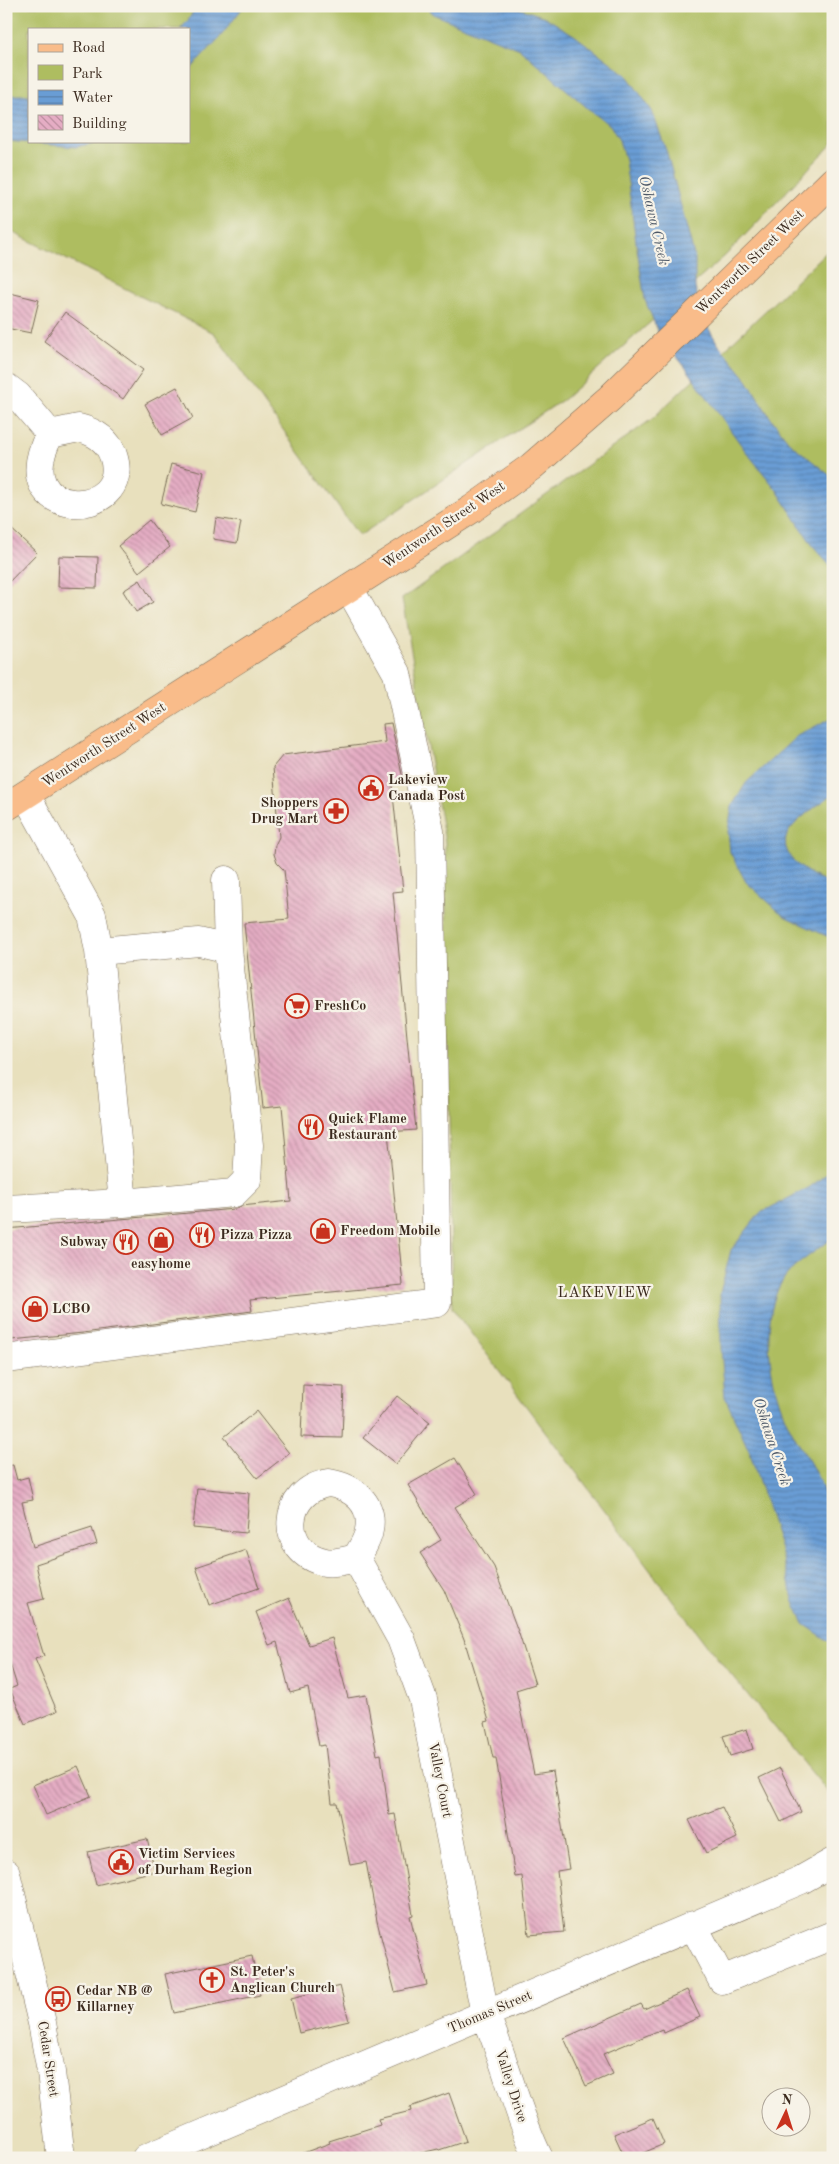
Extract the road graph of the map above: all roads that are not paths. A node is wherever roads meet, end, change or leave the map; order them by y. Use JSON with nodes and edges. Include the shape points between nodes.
{"nodes":[{"id":1,"x":833,"y":181,"type":"edge"},
{"id":2,"x":6,"y":387,"type":"edge"},
{"id":3,"x":50,"y":434,"type":"dead end"},
{"id":4,"x":349,"y":588,"type":"junction"},
{"id":5,"x":16,"y":801,"type":"edge"},
{"id":6,"x":226,"y":880,"type":"dead end"},
{"id":7,"x":228,"y":949,"type":"junction"},
{"id":8,"x":99,"y":951,"type":"junction"},
{"id":9,"x":123,"y":1203,"type":"junction"},
{"id":10,"x":6,"y":1209,"type":"edge"},
{"id":11,"x":6,"y":1359,"type":"edge"},
{"id":12,"x":356,"y":1558,"type":"dead end"},
{"id":13,"x":833,"y":1862,"type":"edge"},
{"id":14,"x":6,"y":1873,"type":"edge"},
{"id":15,"x":693,"y":1925,"type":"junction"},
{"id":16,"x":833,"y":1935,"type":"edge"},
{"id":17,"x":14,"y":1936,"type":"edge"},
{"id":18,"x":485,"y":2014,"type":"junction"},
{"id":19,"x":61,"y":2158,"type":"edge"},
{"id":20,"x":146,"y":2158,"type":"edge"},
{"id":21,"x":539,"y":2158,"type":"edge"}],
"edges":[{"from":1,"to":4,"type":"main road","name":"Wentworth Street West","via":[[610,398],[530,467]]},
{"from":2,"to":3,"type":"street","via":[[18,396]]},
{"from":4,"to":5,"type":"main road","name":"Wentworth Street West"},
{"from":4,"to":11,"type":"street","via":[[397,673],[430,831],[437,1303]]},
{"from":5,"to":8,"type":"street","via":[[92,915]]},
{"from":6,"to":7,"type":"street"},
{"from":7,"to":8,"type":"street","via":[[199,942]]},
{"from":7,"to":9,"type":"street","via":[[249,1145],[247,1180],[234,1193]]},
{"from":8,"to":9,"type":"street"},
{"from":9,"to":10,"type":"street"},
{"from":12,"to":18,"type":"street","name":"Valley Court","via":[[401,1639],[423,1699]]},
{"from":13,"to":15,"type":"street","name":"Thomas Street","via":[[801,1880]]},
{"from":14,"to":17,"type":"street","name":"Cedar Street"},
{"from":15,"to":16,"type":"street","via":[[722,1980]]},
{"from":15,"to":18,"type":"street","name":"Thomas Street"},
{"from":17,"to":19,"type":"street","name":"Cedar Street","via":[[42,2022]]},
{"from":18,"to":20,"type":"street","name":"Thomas Street"},
{"from":18,"to":21,"type":"street","name":"Valley Drive","via":[[527,2134]]}]}
